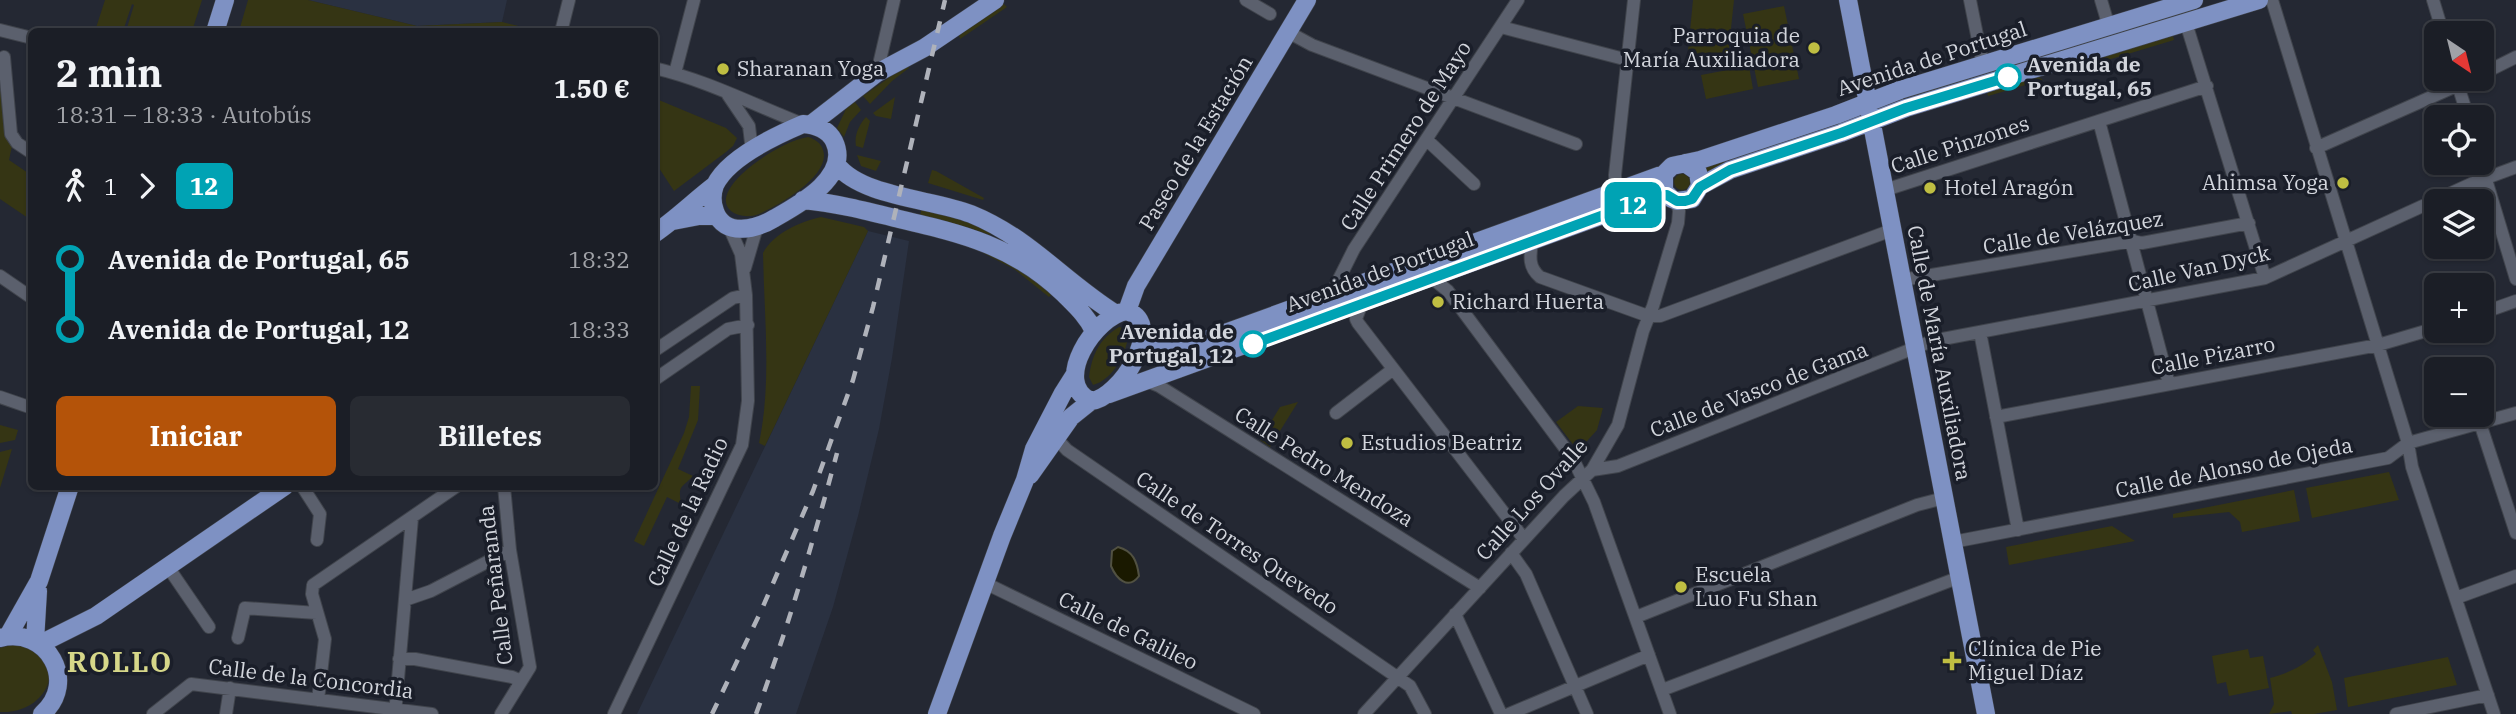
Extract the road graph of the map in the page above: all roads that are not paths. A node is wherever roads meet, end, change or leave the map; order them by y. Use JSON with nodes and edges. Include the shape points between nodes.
{"nodes":[{"id":1,"x":225,"y":0,"type":"edge"},
{"id":2,"x":569,"y":0,"type":"edge"},
{"id":3,"x":694,"y":0,"type":"edge"},
{"id":4,"x":894,"y":0,"type":"edge"},
{"id":5,"x":995,"y":0,"type":"edge"},
{"id":6,"x":1247,"y":0,"type":"edge"},
{"id":7,"x":1307,"y":0,"type":"edge"},
{"id":8,"x":1518,"y":0,"type":"edge"},
{"id":9,"x":1634,"y":0,"type":"edge"},
{"id":10,"x":1848,"y":0,"type":"edge"},
{"id":11,"x":1970,"y":0,"type":"edge"},
{"id":12,"x":2101,"y":0,"type":"edge"},
{"id":13,"x":2194,"y":0,"type":"edge"},
{"id":14,"x":2259,"y":0,"type":"edge"},
{"id":15,"x":2272,"y":0,"type":"edge"},
{"id":16,"x":2433,"y":0,"type":"edge"},
{"id":17,"x":2176,"y":3,"type":"edge"},
{"id":18,"x":1269,"y":14,"type":"dead end"},
{"id":19,"x":2439,"y":21,"type":"edge"},
{"id":20,"x":2186,"y":23,"type":"junction"},
{"id":21,"x":1501,"y":27,"type":"junction"},
{"id":22,"x":2109,"y":27,"type":"junction"},
{"id":23,"x":216,"y":28,"type":"edge"},
{"id":24,"x":562,"y":28,"type":"edge"},
{"id":25,"x":0,"y":30,"type":"edge"},
{"id":26,"x":1288,"y":32,"type":"junction"},
{"id":27,"x":0,"y":35,"type":"edge"},
{"id":28,"x":28,"y":40,"type":"edge"},
{"id":29,"x":8,"y":50,"type":"edge"},
{"id":30,"x":2516,"y":57,"type":"edge"},
{"id":31,"x":1628,"y":60,"type":"junction"},
{"id":32,"x":1983,"y":65,"type":"junction"},
{"id":33,"x":2494,"y":68,"type":"edge"},
{"id":34,"x":658,"y":69,"type":"edge"},
{"id":35,"x":675,"y":73,"type":"junction"},
{"id":36,"x":877,"y":73,"type":"junction"},
{"id":37,"x":4,"y":85,"type":"edge"},
{"id":38,"x":2207,"y":86,"type":"junction"},
{"id":39,"x":2438,"y":91,"type":"edge"},
{"id":40,"x":728,"y":95,"type":"junction"},
{"id":41,"x":1454,"y":97,"type":"junction"},
{"id":42,"x":1869,"y":112,"type":"junction"},
{"id":43,"x":2099,"y":121,"type":"junction"},
{"id":44,"x":806,"y":125,"type":"junction"},
{"id":45,"x":1427,"y":140,"type":"junction"},
{"id":46,"x":1576,"y":144,"type":"dead end"},
{"id":47,"x":2316,"y":148,"type":"junction"},
{"id":48,"x":28,"y":150,"type":"edge"},
{"id":49,"x":752,"y":151,"type":"junction"},
{"id":50,"x":1685,"y":163,"type":"junction"},
{"id":51,"x":837,"y":165,"type":"junction"},
{"id":52,"x":2516,"y":167,"type":"edge"},
{"id":53,"x":1664,"y":174,"type":"junction"},
{"id":54,"x":2485,"y":175,"type":"edge"},
{"id":55,"x":2486,"y":178,"type":"junction"},
{"id":56,"x":1474,"y":184,"type":"dead end"},
{"id":57,"x":715,"y":186,"type":"junction"},
{"id":58,"x":1700,"y":187,"type":"junction"},
{"id":59,"x":1885,"y":190,"type":"junction"},
{"id":60,"x":1616,"y":193,"type":"junction"},
{"id":61,"x":1672,"y":198,"type":"junction"},
{"id":62,"x":803,"y":200,"type":"junction"},
{"id":63,"x":673,"y":221,"type":"junction"},
{"id":64,"x":723,"y":222,"type":"junction"},
{"id":65,"x":2249,"y":223,"type":"junction"},
{"id":66,"x":757,"y":227,"type":"junction"},
{"id":67,"x":1892,"y":230,"type":"junction"},
{"id":68,"x":658,"y":231,"type":"edge"},
{"id":69,"x":2345,"y":240,"type":"junction"},
{"id":70,"x":1532,"y":241,"type":"junction"},
{"id":71,"x":2132,"y":241,"type":"junction"},
{"id":72,"x":745,"y":272,"type":"junction"},
{"id":73,"x":0,"y":276,"type":"edge"},
{"id":74,"x":1432,"y":278,"type":"junction"},
{"id":75,"x":2265,"y":278,"type":"junction"},
{"id":76,"x":2516,"y":279,"type":"edge"},
{"id":77,"x":1902,"y":280,"type":"junction"},
{"id":78,"x":28,"y":295,"type":"edge"},
{"id":79,"x":746,"y":295,"type":"junction"},
{"id":80,"x":1331,"y":295,"type":"junction"},
{"id":81,"x":2148,"y":302,"type":"junction"},
{"id":82,"x":2516,"y":302,"type":"edge"},
{"id":83,"x":1362,"y":303,"type":"junction"},
{"id":84,"x":2494,"y":309,"type":"edge"},
{"id":85,"x":1121,"y":312,"type":"junction"},
{"id":86,"x":1648,"y":316,"type":"junction"},
{"id":87,"x":748,"y":325,"type":"junction"},
{"id":88,"x":1094,"y":331,"type":"junction"},
{"id":89,"x":1980,"y":332,"type":"junction"},
{"id":90,"x":2424,"y":332,"type":"edge"},
{"id":91,"x":1143,"y":338,"type":"junction"},
{"id":92,"x":2378,"y":345,"type":"junction"},
{"id":93,"x":658,"y":348,"type":"edge"},
{"id":94,"x":1915,"y":349,"type":"junction"},
{"id":95,"x":1392,"y":370,"type":"junction"},
{"id":96,"x":1075,"y":374,"type":"junction"},
{"id":97,"x":658,"y":377,"type":"edge"},
{"id":98,"x":1147,"y":381,"type":"junction"},
{"id":99,"x":2169,"y":384,"type":"junction"},
{"id":100,"x":1109,"y":394,"type":"junction"},
{"id":101,"x":0,"y":397,"type":"edge"},
{"id":102,"x":1091,"y":401,"type":"junction"},
{"id":103,"x":28,"y":407,"type":"edge"},
{"id":104,"x":1336,"y":413,"type":"dead end"},
{"id":105,"x":2516,"y":413,"type":"edge"},
{"id":106,"x":1996,"y":417,"type":"junction"},
{"id":107,"x":2494,"y":419,"type":"edge"},
{"id":108,"x":2466,"y":427,"type":"edge"},
{"id":109,"x":2481,"y":427,"type":"edge"},
{"id":110,"x":1056,"y":438,"type":"junction"},
{"id":111,"x":2408,"y":443,"type":"junction"},
{"id":112,"x":1605,"y":447,"type":"junction"},
{"id":113,"x":1618,"y":466,"type":"junction"},
{"id":114,"x":1587,"y":474,"type":"junction"},
{"id":115,"x":1025,"y":480,"type":"junction"},
{"id":116,"x":68,"y":490,"type":"edge"},
{"id":117,"x":279,"y":490,"type":"edge"},
{"id":118,"x":305,"y":490,"type":"edge"},
{"id":119,"x":451,"y":490,"type":"edge"},
{"id":120,"x":504,"y":490,"type":"edge"},
{"id":121,"x":1944,"y":498,"type":"junction"},
{"id":122,"x":412,"y":518,"type":"junction"},
{"id":123,"x":2018,"y":530,"type":"junction"},
{"id":124,"x":2516,"y":533,"type":"edge"},
{"id":125,"x":1524,"y":539,"type":"junction"},
{"id":126,"x":317,"y":540,"type":"dead end"},
{"id":127,"x":1953,"y":542,"type":"junction"},
{"id":128,"x":510,"y":550,"type":"junction"},
{"id":129,"x":1511,"y":553,"type":"junction"},
{"id":130,"x":168,"y":567,"type":"junction"},
{"id":131,"x":2516,"y":576,"type":"edge"},
{"id":132,"x":1960,"y":577,"type":"junction"},
{"id":133,"x":39,"y":580,"type":"junction"},
{"id":134,"x":985,"y":583,"type":"junction"},
{"id":135,"x":1480,"y":588,"type":"junction"},
{"id":136,"x":2456,"y":598,"type":"junction"},
{"id":137,"x":405,"y":600,"type":"junction"},
{"id":138,"x":317,"y":613,"type":"junction"},
{"id":139,"x":1455,"y":614,"type":"junction"},
{"id":140,"x":96,"y":616,"type":"junction"},
{"id":141,"x":1636,"y":617,"type":"junction"},
{"id":142,"x":35,"y":619,"type":"junction"},
{"id":143,"x":209,"y":627,"type":"dead end"},
{"id":144,"x":61,"y":634,"type":"junction"},
{"id":145,"x":4,"y":637,"type":"edge"},
{"id":146,"x":237,"y":638,"type":"dead end"},
{"id":147,"x":38,"y":643,"type":"junction"},
{"id":148,"x":1649,"y":655,"type":"junction"},
{"id":149,"x":399,"y":659,"type":"junction"},
{"id":150,"x":55,"y":663,"type":"junction"},
{"id":151,"x":1398,"y":677,"type":"junction"},
{"id":152,"x":521,"y":681,"type":"junction"},
{"id":153,"x":1575,"y":686,"type":"junction"},
{"id":154,"x":230,"y":688,"type":"junction"},
{"id":155,"x":1662,"y":690,"type":"junction"},
{"id":156,"x":2488,"y":695,"type":"junction"},
{"id":157,"x":318,"y":700,"type":"junction"},
{"id":158,"x":395,"y":712,"type":"edge"},
{"id":159,"x":42,"y":714,"type":"edge"},
{"id":160,"x":153,"y":714,"type":"edge"},
{"id":161,"x":226,"y":714,"type":"edge"},
{"id":162,"x":432,"y":714,"type":"edge"},
{"id":163,"x":501,"y":714,"type":"edge"},
{"id":164,"x":614,"y":714,"type":"edge"},
{"id":165,"x":937,"y":714,"type":"edge"},
{"id":166,"x":1254,"y":714,"type":"edge"},
{"id":167,"x":1364,"y":714,"type":"edge"},
{"id":168,"x":1425,"y":714,"type":"edge"},
{"id":169,"x":1501,"y":714,"type":"edge"},
{"id":170,"x":1508,"y":714,"type":"edge"},
{"id":171,"x":1587,"y":714,"type":"edge"},
{"id":172,"x":1670,"y":714,"type":"edge"},
{"id":173,"x":1986,"y":714,"type":"edge"},
{"id":174,"x":2396,"y":714,"type":"edge"},
{"id":175,"x":2494,"y":714,"type":"edge"}],
"edges":[{"from":1,"to":23,"type":"main road"},
{"from":2,"to":24,"type":"street"},
{"from":3,"to":35,"type":"street"},
{"from":4,"to":36,"type":"street"},
{"from":5,"to":36,"type":"main road"},
{"from":6,"to":18,"type":"street"},
{"from":7,"to":26,"type":"main road","name":"Paseo de la Estación"},
{"from":8,"to":21,"type":"street","name":"Calle Primero de Mayo"},
{"from":9,"to":31,"type":"street"},
{"from":10,"to":42,"type":"main road","name":"Calle de María Auxiliadora"},
{"from":11,"to":32,"type":"street"},
{"from":12,"to":22,"type":"street"},
{"from":13,"to":17,"type":"main road","name":"Avenida de Portugal"},
{"from":14,"to":20,"type":"main road","name":"Avenida de Portugal"},
{"from":15,"to":47,"type":"street"},
{"from":16,"to":19,"type":"street"},
{"from":17,"to":22,"type":"main road","name":"Avenida de Portugal"},
{"from":20,"to":38,"type":"street"},
{"from":20,"to":42,"type":"main road","name":"Avenida de Portugal"},
{"from":21,"to":31,"type":"street"},
{"from":21,"to":41,"type":"street","name":"Calle Primero de Mayo"},
{"from":22,"to":32,"type":"main road","name":"Avenida de Portugal"},
{"from":25,"to":29,"type":"street"},
{"from":26,"to":41,"type":"street"},
{"from":26,"to":85,"type":"main road","name":"Paseo de la Estación"},
{"from":27,"to":29,"type":"street"},
{"from":28,"to":29,"type":"street"},
{"from":29,"to":37,"type":"street"},
{"from":30,"to":33,"type":"street"},
{"from":31,"to":60,"type":"street"},
{"from":32,"to":42,"type":"main road","name":"Avenida de Portugal","via":[[1900,90]]},
{"from":34,"to":35,"type":"street"},
{"from":35,"to":40,"type":"street"},
{"from":36,"to":44,"type":"main road"},
{"from":37,"to":48,"type":"street","via":[[11,134]]},
{"from":38,"to":43,"type":"street","name":"Calle Pinzones"},
{"from":38,"to":65,"type":"street"},
{"from":39,"to":47,"type":"street"},
{"from":40,"to":44,"type":"street"},
{"from":40,"to":49,"type":"street","via":[[749,125]]},
{"from":41,"to":45,"type":"street","name":"Calle Primero de Mayo"},
{"from":41,"to":46,"type":"street"},
{"from":42,"to":50,"type":"main road","name":"Avenida de Portugal"},
{"from":42,"to":58,"type":"main road","name":"Avenida de Portugal"},
{"from":42,"to":59,"type":"main road","name":"Calle de María Auxiliadora"},
{"from":43,"to":59,"type":"street","name":"Calle Pinzones"},
{"from":43,"to":71,"type":"street"},
{"from":44,"to":49,"type":"main road","via":[[776,135]]},
{"from":44,"to":51,"type":"main road","via":[[831,136]]},
{"from":45,"to":56,"type":"street"},
{"from":45,"to":80,"type":"street","name":"Calle Primero de Mayo","via":[[1354,249]]},
{"from":47,"to":69,"type":"street"},
{"from":49,"to":57,"type":"main road"},
{"from":50,"to":53,"type":"main road"},
{"from":50,"to":58,"type":"main road","via":[[1698,172]]},
{"from":51,"to":62,"type":"main road"},
{"from":51,"to":85,"type":"main road","via":[[848,177],[867,186],[998,226],[1027,244],[1087,296]]},
{"from":52,"to":55,"type":"street","name":"Calle Van Dyck"},
{"from":53,"to":60,"type":"main road","name":"Avenida de Portugal"},
{"from":53,"to":61,"type":"main road","via":[[1662,185]]},
{"from":54,"to":55,"type":"street"},
{"from":55,"to":69,"type":"street","name":"Calle Van Dyck"},
{"from":55,"to":76,"type":"street"},
{"from":57,"to":63,"type":"main road"},
{"from":57,"to":64,"type":"main road","via":[[712,199]]},
{"from":58,"to":61,"type":"main road","via":[[1692,199]]},
{"from":59,"to":67,"type":"main road","name":"Calle de María Auxiliadora"},
{"from":60,"to":80,"type":"main road","name":"Avenida de Portugal"},
{"from":61,"to":70,"type":"main road","name":"Avenida de Portugal","via":[[1650,198]]},
{"from":61,"to":86,"type":"street","name":"Calle Los Ovalle","via":[[1679,211],[1678,223]]},
{"from":62,"to":66,"type":"main road"},
{"from":62,"to":88,"type":"main road","via":[[838,204],[990,244],[1055,285]]},
{"from":63,"to":64,"type":"main road","via":[[699,216]]},
{"from":63,"to":68,"type":"main road"},
{"from":64,"to":66,"type":"main road","via":[[743,229]]},
{"from":64,"to":72,"type":"street","name":"Calle de la Radio","via":[[741,254]]},
{"from":65,"to":71,"type":"street","name":"Calle de Velázquez"},
{"from":65,"to":75,"type":"street"},
{"from":66,"to":72,"type":"street","name":"Calle de la Radio"},
{"from":67,"to":77,"type":"main road","name":"Calle de María Auxiliadora"},
{"from":67,"to":86,"type":"street","via":[[1669,313]]},
{"from":69,"to":75,"type":"street","name":"Calle Van Dyck"},
{"from":69,"to":92,"type":"street"},
{"from":70,"to":74,"type":"main road","name":"Avenida de Portugal"},
{"from":70,"to":86,"type":"street","via":[[1530,262],[1540,277]]},
{"from":71,"to":77,"type":"street","name":"Calle de Velázquez"},
{"from":71,"to":81,"type":"street"},
{"from":72,"to":79,"type":"street","name":"Calle de la Radio"},
{"from":73,"to":78,"type":"street"},
{"from":74,"to":83,"type":"main road","name":"Avenida de Portugal"},
{"from":74,"to":114,"type":"street","via":[[1448,291]]},
{"from":75,"to":81,"type":"street","name":"Calle Van Dyck"},
{"from":77,"to":94,"type":"main road","name":"Calle de María Auxiliadora"},
{"from":79,"to":87,"type":"street","name":"Calle de la Radio"},
{"from":79,"to":93,"type":"street","via":[[733,298]]},
{"from":80,"to":91,"type":"main road","name":"Avenida de Portugal","via":[[1178,350]]},
{"from":81,"to":89,"type":"street","name":"Calle Van Dyck"},
{"from":81,"to":99,"type":"street"},
{"from":82,"to":84,"type":"street"},
{"from":83,"to":95,"type":"street","via":[[1357,323]]},
{"from":83,"to":98,"type":"main road","name":"Avenida de Portugal"},
{"from":85,"to":88,"type":"main road"},
{"from":85,"to":91,"type":"main road","via":[[1133,313],[1141,322]]},
{"from":86,"to":112,"type":"street","name":"Calle Los Ovalle","via":[[1618,425]]},
{"from":87,"to":97,"type":"street","via":[[728,329]]},
{"from":87,"to":164,"type":"street","name":"Calle de la Radio","via":[[748,401],[742,445]]},
{"from":88,"to":96,"type":"main road"},
{"from":89,"to":94,"type":"street","name":"Calle Van Dyck"},
{"from":89,"to":106,"type":"street"},
{"from":90,"to":92,"type":"street","name":"Calle Pizarro"},
{"from":91,"to":100,"type":"main road","via":[[1134,361]]},
{"from":92,"to":99,"type":"street","name":"Calle Pizarro"},
{"from":92,"to":111,"type":"street"},
{"from":94,"to":113,"type":"street","name":"Calle de Vasco de Gama"},
{"from":94,"to":121,"type":"main road","name":"Calle de María Auxiliadora"},
{"from":95,"to":104,"type":"street"},
{"from":95,"to":125,"type":"street"},
{"from":96,"to":102,"type":"main road","via":[[1080,394]]},
{"from":96,"to":115,"type":"main road","via":[[1038,440]]},
{"from":98,"to":100,"type":"main road","name":"Avenida de Portugal"},
{"from":98,"to":135,"type":"street","name":"Calle Pedro Mendoza"},
{"from":99,"to":106,"type":"street","name":"Calle Pizarro"},
{"from":100,"to":102,"type":"main road","name":"Avenida de Portugal"},
{"from":101,"to":103,"type":"street"},
{"from":102,"to":110,"type":"main road","via":[[1071,417]]},
{"from":105,"to":107,"type":"street","name":"Calle de Alonso de Ojeda"},
{"from":106,"to":123,"type":"street"},
{"from":108,"to":111,"type":"street","name":"Calle de Alonso de Ojeda"},
{"from":109,"to":124,"type":"street"},
{"from":110,"to":115,"type":"main road"},
{"from":110,"to":151,"type":"street","name":"Calle de Torres Quevedo","via":[[1067,450]]},
{"from":111,"to":123,"type":"street","name":"Calle de Alonso de Ojeda","via":[[2388,458]]},
{"from":111,"to":136,"type":"street"},
{"from":112,"to":113,"type":"street"},
{"from":112,"to":114,"type":"street","name":"Calle Los Ovalle"},
{"from":113,"to":114,"type":"street","name":"Calle de Vasco de Gama"},
{"from":114,"to":125,"type":"street","name":"Calle Los Ovalle"},
{"from":114,"to":141,"type":"street"},
{"from":115,"to":134,"type":"main road"},
{"from":116,"to":133,"type":"main road"},
{"from":117,"to":130,"type":"main road"},
{"from":118,"to":126,"type":"street","via":[[320,514]]},
{"from":119,"to":122,"type":"street"},
{"from":120,"to":128,"type":"street","name":"Calle Peñaranda"},
{"from":121,"to":127,"type":"main road","name":"Calle de María Auxiliadora"},
{"from":121,"to":141,"type":"street"},
{"from":122,"to":137,"type":"street"},
{"from":122,"to":138,"type":"street","via":[[313,585]]},
{"from":123,"to":127,"type":"street","name":"Calle de Alonso de Ojeda"},
{"from":125,"to":129,"type":"street","name":"Calle Los Ovalle"},
{"from":127,"to":132,"type":"main road","name":"Calle de María Auxiliadora"},
{"from":128,"to":137,"type":"street"},
{"from":128,"to":152,"type":"street","name":"Calle Peñaranda","via":[[530,667]]},
{"from":129,"to":135,"type":"street","name":"Calle Los Ovalle"},
{"from":129,"to":153,"type":"street","via":[[1526,574]]},
{"from":130,"to":140,"type":"main road"},
{"from":130,"to":143,"type":"street"},
{"from":131,"to":136,"type":"street"},
{"from":132,"to":155,"type":"street"},
{"from":132,"to":173,"type":"main road","name":"Calle de María Auxiliadora"},
{"from":133,"to":142,"type":"main road"},
{"from":133,"to":145,"type":"main road"},
{"from":134,"to":165,"type":"main road"},
{"from":134,"to":166,"type":"street","name":"Calle de Galileo"},
{"from":135,"to":139,"type":"street","name":"Calle Los Ovalle"},
{"from":136,"to":156,"type":"street"},
{"from":137,"to":149,"type":"street"},
{"from":138,"to":146,"type":"street","via":[[246,608]]},
{"from":138,"to":157,"type":"street","via":[[325,639]]},
{"from":139,"to":151,"type":"street","name":"Calle Los Ovalle"},
{"from":139,"to":169,"type":"street"},
{"from":140,"to":144,"type":"main road"},
{"from":140,"to":150,"type":"main road"},
{"from":141,"to":148,"type":"street"},
{"from":142,"to":144,"type":"street"},
{"from":142,"to":147,"type":"main road"},
{"from":144,"to":147,"type":"main road"},
{"from":145,"to":147,"type":"main road"},
{"from":147,"to":150,"type":"main road"},
{"from":148,"to":153,"type":"street"},
{"from":148,"to":155,"type":"street"},
{"from":149,"to":152,"type":"street"},
{"from":149,"to":158,"type":"street"},
{"from":150,"to":159,"type":"main road","via":[[57,688]]},
{"from":151,"to":167,"type":"street","name":"Calle Los Ovalle"},
{"from":151,"to":168,"type":"street","name":"Calle de Torres Quevedo","via":[[1410,685]]},
{"from":152,"to":163,"type":"street","name":"Calle Peñaranda"},
{"from":153,"to":170,"type":"street"},
{"from":153,"to":171,"type":"street"},
{"from":154,"to":157,"type":"street","name":"Calle de la Concordia"},
{"from":154,"to":160,"type":"street","name":"Calle de la Concordia","via":[[191,684]]},
{"from":154,"to":161,"type":"street"},
{"from":155,"to":172,"type":"street"},
{"from":156,"to":174,"type":"street"},
{"from":156,"to":175,"type":"street"},
{"from":157,"to":158,"type":"street","name":"Calle de la Concordia"},
{"from":158,"to":162,"type":"street","name":"Calle de la Concordia"}]}
